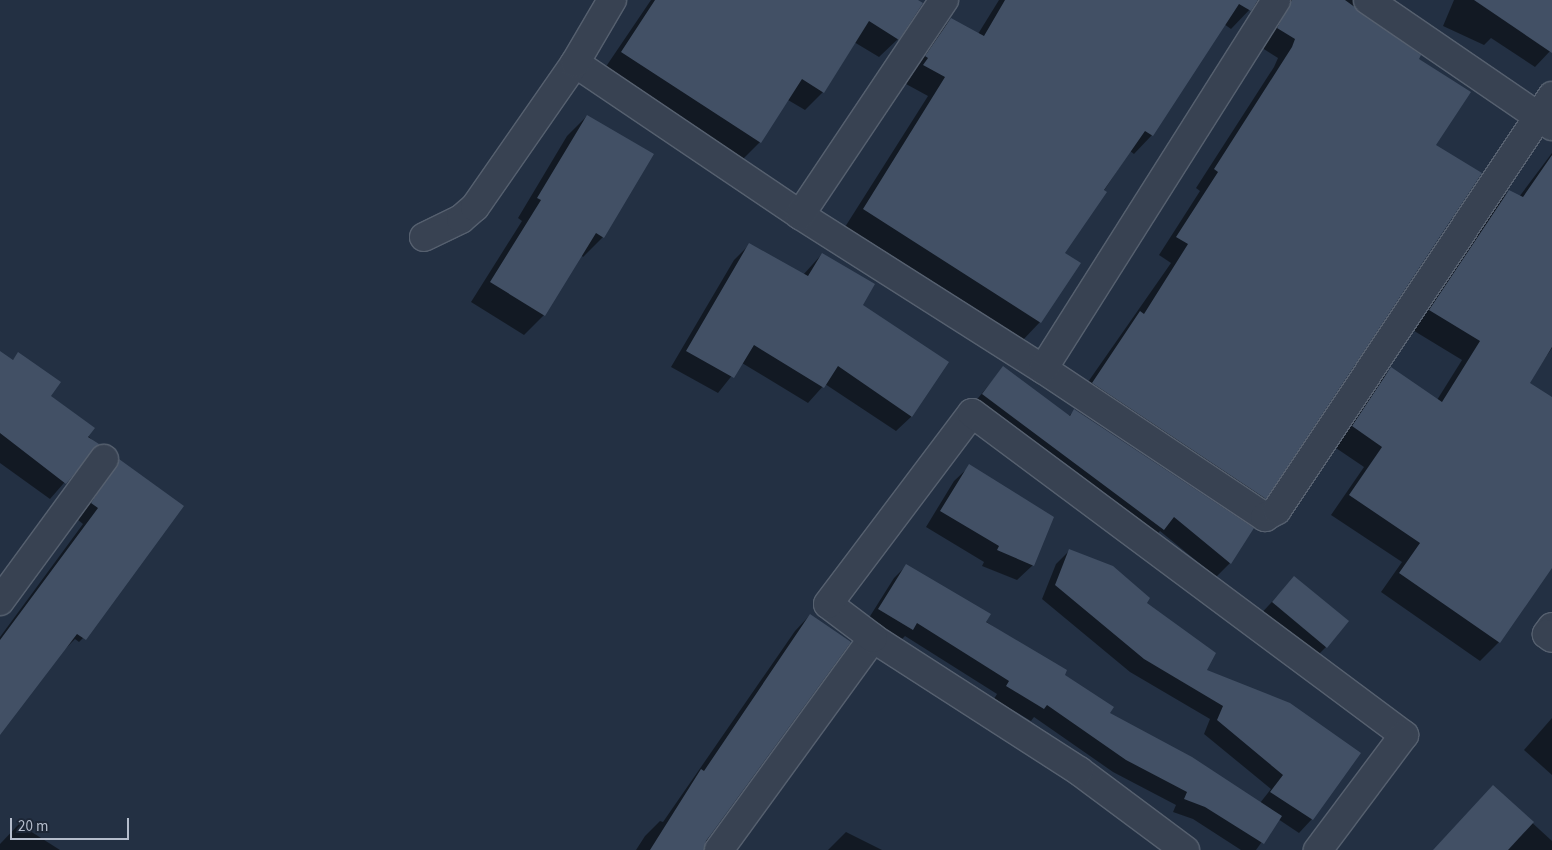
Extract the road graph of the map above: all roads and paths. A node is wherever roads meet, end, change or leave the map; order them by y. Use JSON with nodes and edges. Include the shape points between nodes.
{"nodes":[{"id":1,"x":612,"y":0,"type":"edge"},
{"id":2,"x":944,"y":0,"type":"edge"},
{"id":3,"x":1276,"y":0,"type":"edge"},
{"id":4,"x":1368,"y":0,"type":"edge"},
{"id":5,"x":575,"y":63,"type":"junction"},
{"id":6,"x":1547,"y":113,"type":"edge"},
{"id":7,"x":800,"y":215,"type":"junction"},
{"id":8,"x":424,"y":236,"type":"dead end"},
{"id":9,"x":1043,"y":369,"type":"junction"},
{"id":10,"x":104,"y":459,"type":"dead end"},
{"id":11,"x":0,"y":601,"type":"edge"},
{"id":12,"x":1552,"y":627,"type":"edge"},
{"id":13,"x":873,"y":638,"type":"junction"},
{"id":14,"x":1552,"y":638,"type":"edge"},
{"id":15,"x":719,"y":850,"type":"edge"},
{"id":16,"x":1185,"y":850,"type":"edge"},
{"id":17,"x":1318,"y":850,"type":"edge"}],
"edges":[{"from":1,"to":5,"type":"street"},
{"from":2,"to":7,"type":"street"},
{"from":3,"to":9,"type":"street"},
{"from":4,"to":6,"type":"street"},
{"from":5,"to":7,"type":"street"},
{"from":5,"to":8,"type":"street","via":[[475,207],[461,219]]},
{"from":6,"to":9,"type":"street","via":[[1272,515],[1262,516]]},
{"from":7,"to":9,"type":"street"},
{"from":10,"to":11,"type":"street"},
{"from":12,"to":14,"type":"street","via":[[1547,634]]},
{"from":13,"to":15,"type":"street"},
{"from":13,"to":16,"type":"street","via":[[1079,771]]},
{"from":13,"to":17,"type":"street","via":[[828,604],[972,413],[1404,735]]}]}
